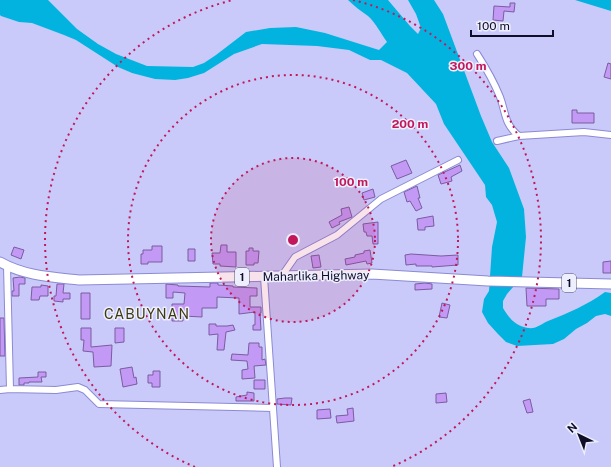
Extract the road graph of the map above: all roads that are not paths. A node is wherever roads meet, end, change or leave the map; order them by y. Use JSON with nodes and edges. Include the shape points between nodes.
{"nodes":[{"id":1,"x":477,"y":54,"type":"dead end"},
{"id":2,"x":611,"y":135,"type":"edge"},
{"id":3,"x":519,"y":136,"type":"junction"},
{"id":4,"x":497,"y":141,"type":"dead end"},
{"id":5,"x":458,"y":160,"type":"dead end"},
{"id":6,"x":4,"y":264,"type":"edge"},
{"id":7,"x":264,"y":277,"type":"junction"},
{"id":8,"x":281,"y":277,"type":"junction"},
{"id":9,"x":611,"y":284,"type":"edge"},
{"id":10,"x":10,"y":389,"type":"junction"},
{"id":11,"x":0,"y":390,"type":"edge"},
{"id":12,"x":273,"y":408,"type":"junction"},
{"id":13,"x":277,"y":467,"type":"edge"}],
"edges":[{"from":1,"to":3,"type":"street","via":[[500,97],[507,123]]},
{"from":2,"to":3,"type":"street","via":[[584,132]]},
{"from":3,"to":4,"type":"street"},
{"from":5,"to":8,"type":"street","via":[[381,199],[338,235],[295,257]]},
{"from":6,"to":7,"type":"highway","name":"Maharlika Highway","number":"1","via":[[38,276],[79,280]]},
{"from":6,"to":10,"type":"street"},
{"from":7,"to":8,"type":"highway","name":"Maharlika Highway","number":"1"},
{"from":7,"to":12,"type":"street"},
{"from":8,"to":9,"type":"highway","name":"Maharlika Highway","number":"1","via":[[372,274],[488,281]]},
{"from":10,"to":11,"type":"street"},
{"from":10,"to":12,"type":"street","via":[[56,390],[78,387],[85,390],[98,404]]},
{"from":12,"to":13,"type":"street"}]}
